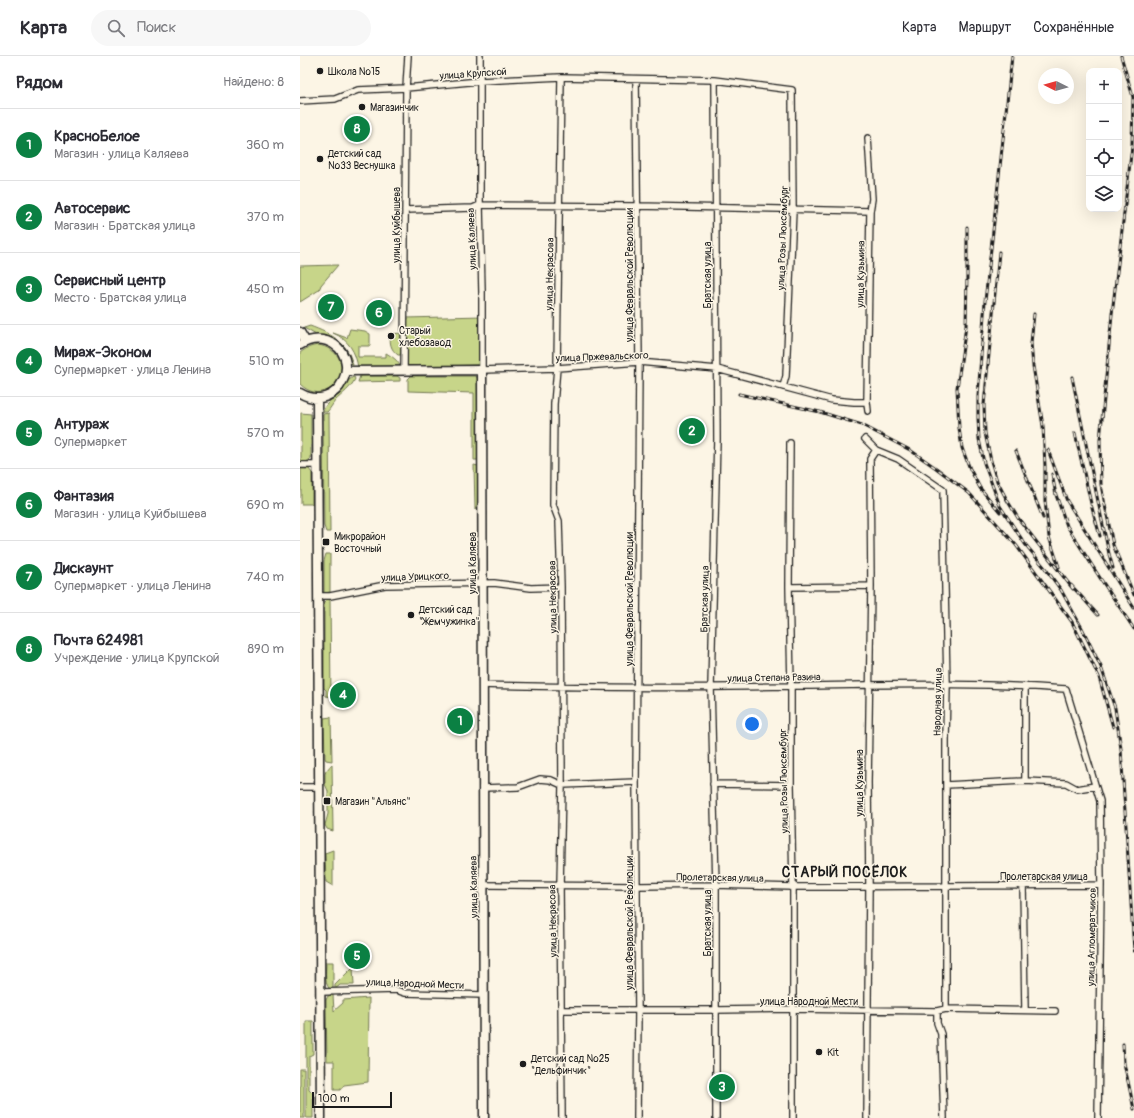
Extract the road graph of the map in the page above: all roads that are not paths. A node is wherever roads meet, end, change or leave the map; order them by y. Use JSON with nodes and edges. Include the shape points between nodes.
{"nodes":[{"id":1,"x":408,"y":56,"type":"edge"},
{"id":2,"x":480,"y":56,"type":"edge"},
{"id":3,"x":561,"y":77,"type":"junction"},
{"id":4,"x":636,"y":79,"type":"junction"},
{"id":5,"x":716,"y":80,"type":"junction"},
{"id":6,"x":480,"y":81,"type":"junction"},
{"id":7,"x":406,"y":88,"type":"junction"},
{"id":8,"x":792,"y":90,"type":"joint"},
{"id":9,"x":300,"y":101,"type":"edge"},
{"id":10,"x":868,"y":138,"type":"dead end"},
{"id":11,"x":480,"y":206,"type":"junction"},
{"id":12,"x":559,"y":206,"type":"junction"},
{"id":13,"x":638,"y":206,"type":"junction"},
{"id":14,"x":716,"y":209,"type":"junction"},
{"id":15,"x":405,"y":210,"type":"junction"},
{"id":16,"x":794,"y":210,"type":"junction"},
{"id":17,"x":870,"y":211,"type":"junction"},
{"id":18,"x":300,"y":332,"type":"edge"},
{"id":19,"x":303,"y":343,"type":"edge"},
{"id":20,"x":639,"y":362,"type":"junction"},
{"id":21,"x":557,"y":368,"type":"junction"},
{"id":22,"x":717,"y":369,"type":"junction"},
{"id":23,"x":482,"y":370,"type":"junction"},
{"id":24,"x":346,"y":371,"type":"junction"},
{"id":25,"x":404,"y":371,"type":"junction"},
{"id":26,"x":783,"y":387,"type":"junction"},
{"id":27,"x":300,"y":393,"type":"edge"},
{"id":28,"x":317,"y":398,"type":"junction"},
{"id":29,"x":867,"y":402,"type":"junction"},
{"id":30,"x":868,"y":411,"type":"dead end"},
{"id":31,"x":865,"y":439,"type":"dead end"},
{"id":32,"x":790,"y":443,"type":"dead end"},
{"id":33,"x":876,"y":450,"type":"junction"},
{"id":34,"x":318,"y":462,"type":"junction"},
{"id":35,"x":300,"y":465,"type":"edge"},
{"id":36,"x":482,"y":583,"type":"junction"},
{"id":37,"x":871,"y":586,"type":"junction"},
{"id":38,"x":562,"y":587,"type":"junction"},
{"id":39,"x":789,"y":587,"type":"junction"},
{"id":40,"x":319,"y":596,"type":"junction"},
{"id":41,"x":869,"y":684,"type":"junction"},
{"id":42,"x":947,"y":684,"type":"junction"},
{"id":43,"x":482,"y":685,"type":"junction"},
{"id":44,"x":791,"y":686,"type":"junction"},
{"id":45,"x":1025,"y":686,"type":"junction"},
{"id":46,"x":711,"y":687,"type":"junction"},
{"id":47,"x":561,"y":688,"type":"junction"},
{"id":48,"x":637,"y":688,"type":"junction"},
{"id":49,"x":1066,"y":688,"type":"joint"},
{"id":50,"x":1025,"y":781,"type":"junction"},
{"id":51,"x":636,"y":782,"type":"junction"},
{"id":52,"x":713,"y":784,"type":"junction"},
{"id":53,"x":791,"y":784,"type":"junction"},
{"id":54,"x":562,"y":785,"type":"junction"},
{"id":55,"x":946,"y":785,"type":"junction"},
{"id":56,"x":1095,"y":786,"type":"junction"},
{"id":57,"x":300,"y":787,"type":"edge"},
{"id":58,"x":320,"y":787,"type":"junction"},
{"id":59,"x":482,"y":788,"type":"junction"},
{"id":60,"x":484,"y":885,"type":"junction"},
{"id":61,"x":716,"y":885,"type":"junction"},
{"id":62,"x":1023,"y":885,"type":"junction"},
{"id":63,"x":1100,"y":885,"type":"junction"},
{"id":64,"x":560,"y":886,"type":"junction"},
{"id":65,"x":638,"y":886,"type":"junction"},
{"id":66,"x":869,"y":886,"type":"junction"},
{"id":67,"x":793,"y":887,"type":"junction"},
{"id":68,"x":946,"y":887,"type":"junction"},
{"id":69,"x":321,"y":992,"type":"junction"},
{"id":70,"x":484,"y":995,"type":"junction"},
{"id":71,"x":793,"y":1009,"type":"junction"},
{"id":72,"x":946,"y":1009,"type":"junction"},
{"id":73,"x":562,"y":1010,"type":"junction"},
{"id":74,"x":716,"y":1010,"type":"junction"},
{"id":75,"x":868,"y":1010,"type":"junction"},
{"id":76,"x":1025,"y":1010,"type":"junction"},
{"id":77,"x":638,"y":1011,"type":"junction"},
{"id":78,"x":937,"y":1011,"type":"junction"},
{"id":79,"x":1055,"y":1011,"type":"dead end"},
{"id":80,"x":322,"y":1118,"type":"edge"},
{"id":81,"x":484,"y":1118,"type":"edge"},
{"id":82,"x":562,"y":1118,"type":"edge"},
{"id":83,"x":637,"y":1118,"type":"edge"},
{"id":84,"x":716,"y":1118,"type":"edge"},
{"id":85,"x":793,"y":1118,"type":"edge"},
{"id":86,"x":867,"y":1118,"type":"edge"},
{"id":87,"x":944,"y":1118,"type":"edge"},
{"id":88,"x":1098,"y":1118,"type":"edge"}],
"edges":[{"from":1,"to":7,"type":"street","name":"улица Куйбышева"},
{"from":2,"to":6,"type":"street","name":"улица Каляева"},
{"from":3,"to":4,"type":"street","name":"улица Крупской"},
{"from":3,"to":6,"type":"street","name":"улица Крупской"},
{"from":3,"to":12,"type":"street","name":"улица Некрасова"},
{"from":4,"to":5,"type":"street","name":"улица Крупской"},
{"from":4,"to":13,"type":"street","name":"улица Февральской Революции"},
{"from":5,"to":8,"type":"street","name":"улица Крупской"},
{"from":5,"to":14,"type":"street","name":"Братская улица"},
{"from":6,"to":7,"type":"street","name":"улица Крупской"},
{"from":6,"to":11,"type":"street","name":"улица Каляева"},
{"from":7,"to":9,"type":"street","name":"улица Крупской","via":[[358,90],[335,99]]},
{"from":7,"to":15,"type":"street","name":"улица Куйбышева"},
{"from":8,"to":16,"type":"street","name":"улица Розы Люксембург"},
{"from":10,"to":17,"type":"street","name":"улица Кузьмина","via":[[872,199]]},
{"from":11,"to":12,"type":"street"},
{"from":11,"to":15,"type":"street"},
{"from":11,"to":23,"type":"street","name":"улица Каляева"},
{"from":12,"to":13,"type":"street"},
{"from":12,"to":21,"type":"street","name":"улица Некрасова"},
{"from":13,"to":14,"type":"street"},
{"from":13,"to":20,"type":"street","name":"улица Февральской Революции"},
{"from":14,"to":16,"type":"street"},
{"from":14,"to":22,"type":"street","name":"Братская улица"},
{"from":15,"to":25,"type":"street","name":"улица Куйбышева"},
{"from":16,"to":17,"type":"street"},
{"from":16,"to":26,"type":"street","name":"улица Розы Люксембург","via":[[786,376]]},
{"from":17,"to":29,"type":"street","name":"улица Кузьмина"},
{"from":18,"to":19,"type":"street"},
{"from":19,"to":24,"type":"street","via":[[320,340],[333,345],[342,355]]},
{"from":20,"to":21,"type":"street","name":"улица Пржевальского"},
{"from":20,"to":22,"type":"street","name":"улица Пржевальского"},
{"from":20,"to":48,"type":"street","name":"улица Февральской Революции"},
{"from":21,"to":23,"type":"street","name":"улица Пржевальского"},
{"from":21,"to":38,"type":"street","name":"улица Некрасова","via":[[553,505],[559,521]]},
{"from":22,"to":26,"type":"street","name":"улица Пржевальского"},
{"from":22,"to":46,"type":"street","name":"Братская улица"},
{"from":23,"to":25,"type":"street","name":"улица Пржевальского"},
{"from":23,"to":36,"type":"street","name":"улица Каляева"},
{"from":24,"to":25,"type":"street","name":"улица Пржевальского"},
{"from":24,"to":28,"type":"street","via":[[342,383],[336,390],[328,396]]},
{"from":26,"to":29,"type":"street","name":"улица Пржевальского","via":[[832,400]]},
{"from":27,"to":28,"type":"street"},
{"from":28,"to":34,"type":"street"},
{"from":29,"to":30,"type":"street","name":"улица Кузьмина"},
{"from":31,"to":33,"type":"street","name":"Народная улица"},
{"from":32,"to":39,"type":"street","name":"улица Розы Люксембург"},
{"from":33,"to":37,"type":"street","name":"улица Кузьмина","via":[[870,459]]},
{"from":33,"to":42,"type":"street","name":"Народная улица","via":[[898,459],[943,490]]},
{"from":34,"to":35,"type":"street"},
{"from":34,"to":40,"type":"street"},
{"from":36,"to":38,"type":"street","name":"улица Урицкого","via":[[532,588]]},
{"from":36,"to":40,"type":"street","name":"улица Урицкого","via":[[385,585]]},
{"from":36,"to":43,"type":"street","name":"улица Каляева"},
{"from":37,"to":39,"type":"street"},
{"from":37,"to":41,"type":"street","name":"улица Кузьмина"},
{"from":38,"to":47,"type":"street","name":"улица Некрасова"},
{"from":39,"to":44,"type":"street","name":"улица Розы Люксембург"},
{"from":40,"to":58,"type":"street"},
{"from":41,"to":42,"type":"street","name":"улица Степана Разина"},
{"from":41,"to":44,"type":"street","name":"улица Степана Разина"},
{"from":41,"to":66,"type":"street","name":"улица Кузьмина"},
{"from":42,"to":45,"type":"street","name":"улица Степана Разина"},
{"from":42,"to":55,"type":"street","name":"Народная улица"},
{"from":43,"to":47,"type":"street","name":"улица Степана Разина"},
{"from":43,"to":59,"type":"street","name":"улица Каляева"},
{"from":44,"to":46,"type":"street","name":"улица Степана Разина"},
{"from":44,"to":53,"type":"street","name":"улица Розы Люксембург"},
{"from":45,"to":49,"type":"street","name":"улица Степана Разина"},
{"from":45,"to":50,"type":"street"},
{"from":46,"to":48,"type":"street","name":"улица Степана Разина"},
{"from":46,"to":52,"type":"street","name":"Братская улица"},
{"from":47,"to":48,"type":"street","name":"улица Степана Разина"},
{"from":47,"to":54,"type":"street","name":"улица Некрасова"},
{"from":48,"to":51,"type":"street","name":"улица Февральской Революции"},
{"from":49,"to":56,"type":"street","name":"улица Агломератчиков"},
{"from":50,"to":55,"type":"street"},
{"from":50,"to":56,"type":"street","via":[[1066,783],[1077,789]]},
{"from":51,"to":54,"type":"street"},
{"from":51,"to":65,"type":"street","name":"улица Февральской Революции"},
{"from":52,"to":53,"type":"street"},
{"from":52,"to":61,"type":"street","name":"Братская улица"},
{"from":53,"to":67,"type":"street","name":"улица Розы Люксембург"},
{"from":54,"to":59,"type":"street","via":[[540,779],[518,787]]},
{"from":54,"to":64,"type":"street","name":"улица Некрасова"},
{"from":55,"to":68,"type":"street","name":"Народная улица"},
{"from":56,"to":63,"type":"street","name":"улица Агломератчиков","via":[[1101,812]]},
{"from":57,"to":58,"type":"street"},
{"from":58,"to":69,"type":"street"},
{"from":59,"to":60,"type":"street","name":"улица Каляева"},
{"from":60,"to":64,"type":"street","name":"Пролетарская улица"},
{"from":60,"to":70,"type":"street","name":"улица Каляева"},
{"from":61,"to":65,"type":"street","name":"Пролетарская улица"},
{"from":61,"to":67,"type":"street","name":"Пролетарская улица"},
{"from":61,"to":74,"type":"street","name":"Братская улица"},
{"from":62,"to":63,"type":"street","name":"Пролетарская улица"},
{"from":62,"to":68,"type":"street","name":"Пролетарская улица"},
{"from":62,"to":76,"type":"street"},
{"from":63,"to":88,"type":"street","name":"улица Агломератчиков"},
{"from":64,"to":65,"type":"street","name":"Пролетарская улица"},
{"from":64,"to":73,"type":"street","name":"улица Некрасова"},
{"from":65,"to":77,"type":"street","name":"улица Февральской Революции"},
{"from":66,"to":67,"type":"street","name":"Пролетарская улица"},
{"from":66,"to":68,"type":"street","name":"Пролетарская улица"},
{"from":66,"to":75,"type":"street","name":"улица Кузьмина"},
{"from":67,"to":71,"type":"street","name":"улица Розы Люксембург"},
{"from":68,"to":72,"type":"street","name":"Народная улица"},
{"from":69,"to":70,"type":"street","name":"улица Народной Мести","via":[[396,990],[405,993]]},
{"from":69,"to":80,"type":"street"},
{"from":70,"to":81,"type":"street","name":"улица Каляева"},
{"from":71,"to":74,"type":"street","name":"улица Народной Мести"},
{"from":71,"to":75,"type":"street","name":"улица Народной Мести"},
{"from":71,"to":85,"type":"street","name":"улица Розы Люксембург"},
{"from":72,"to":76,"type":"street","name":"улица Народной Мести"},
{"from":72,"to":78,"type":"street","name":"улица Народной Мести"},
{"from":73,"to":77,"type":"street","name":"улица Народной Мести"},
{"from":73,"to":82,"type":"street","name":"улица Некрасова"},
{"from":74,"to":77,"type":"street","name":"улица Народной Мести"},
{"from":74,"to":84,"type":"street","name":"Братская улица"},
{"from":75,"to":78,"type":"street","name":"улица Народной Мести"},
{"from":75,"to":86,"type":"street","name":"улица Кузьмина"},
{"from":76,"to":79,"type":"street","name":"улица Народной Мести"},
{"from":77,"to":83,"type":"street","name":"улица Февральской Революции"},
{"from":78,"to":87,"type":"street","via":[[937,1023],[942,1034]]}]}
